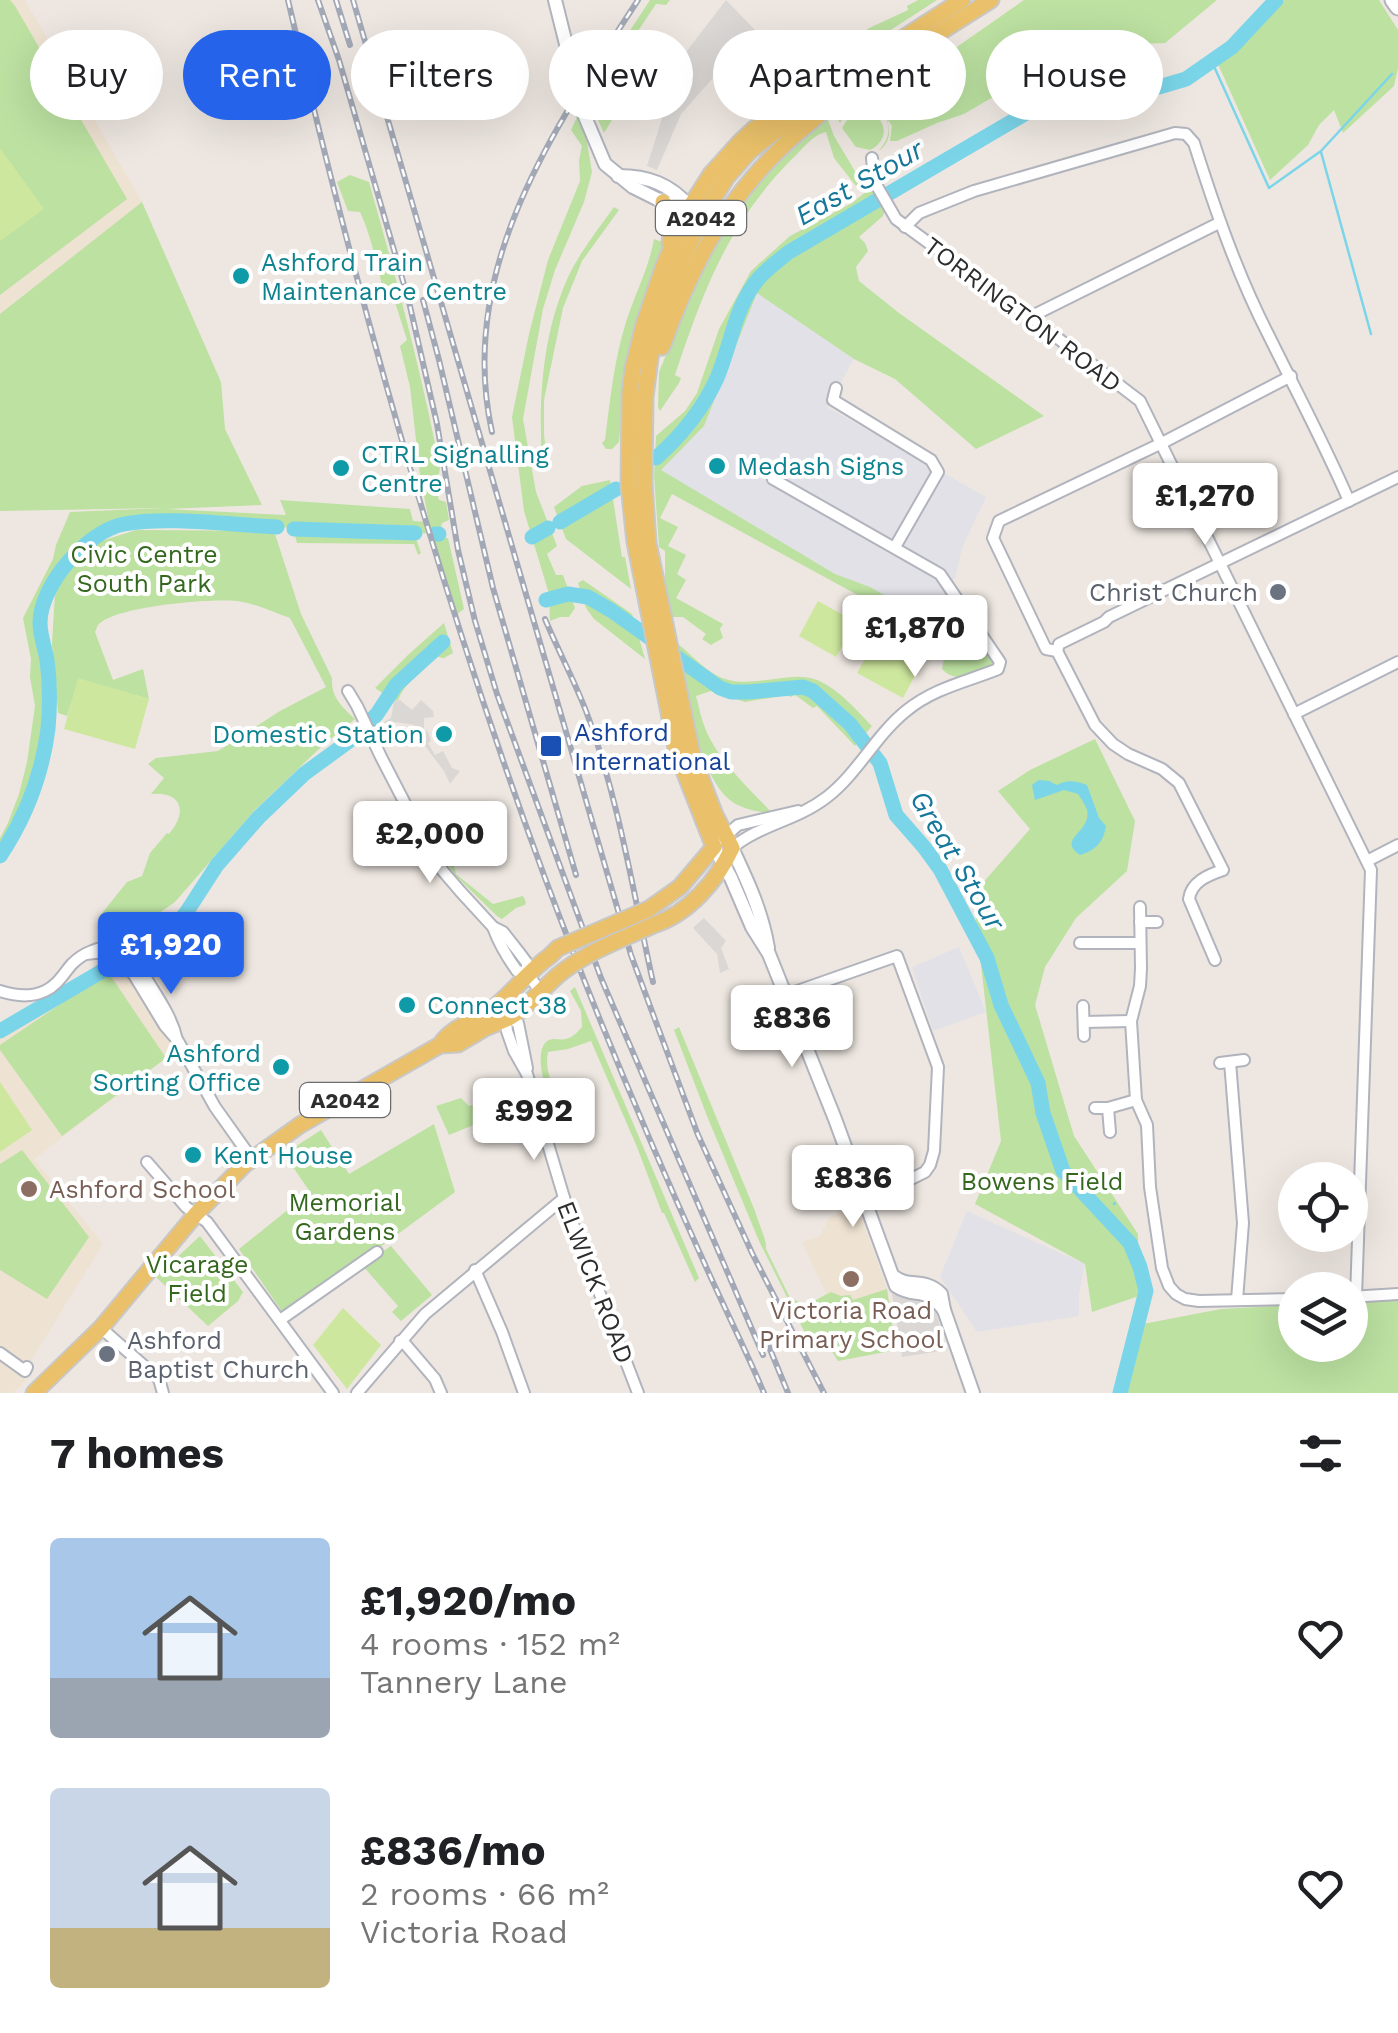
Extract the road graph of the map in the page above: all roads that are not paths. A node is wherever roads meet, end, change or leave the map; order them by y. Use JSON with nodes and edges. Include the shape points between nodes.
{"nodes":[{"id":1,"x":555,"y":0,"type":"edge"},
{"id":2,"x":962,"y":0,"type":"edge"},
{"id":3,"x":991,"y":0,"type":"edge"},
{"id":4,"x":1393,"y":0,"type":"edge"},
{"id":5,"x":1398,"y":7,"type":"edge"},
{"id":6,"x":943,"y":30,"type":"edge"},
{"id":7,"x":795,"y":120,"type":"edge"},
{"id":8,"x":814,"y":120,"type":"edge"},
{"id":9,"x":872,"y":158,"type":"dead end"},
{"id":10,"x":618,"y":176,"type":"junction"},
{"id":11,"x":663,"y":202,"type":"junction"},
{"id":12,"x":697,"y":211,"type":"junction"},
{"id":13,"x":1219,"y":224,"type":"junction"},
{"id":14,"x":905,"y":227,"type":"junction"},
{"id":15,"x":670,"y":252,"type":"junction"},
{"id":16,"x":1030,"y":317,"type":"junction"},
{"id":17,"x":1291,"y":376,"type":"junction"},
{"id":18,"x":836,"y":388,"type":"dead end"},
{"id":19,"x":639,"y":421,"type":"junction"},
{"id":20,"x":1162,"y":443,"type":"junction"},
{"id":21,"x":776,"y":470,"type":"dead end"},
{"id":22,"x":1398,"y":477,"type":"edge"},
{"id":23,"x":1350,"y":501,"type":"junction"},
{"id":24,"x":642,"y":543,"type":"junction"},
{"id":25,"x":895,"y":546,"type":"junction"},
{"id":26,"x":1219,"y":563,"type":"junction"},
{"id":27,"x":1051,"y":650,"type":"junction"},
{"id":28,"x":1398,"y":662,"type":"edge"},
{"id":29,"x":670,"y":676,"type":"junction"},
{"id":30,"x":348,"y":691,"type":"dead end"},
{"id":31,"x":1294,"y":714,"type":"junction"},
{"id":32,"x":723,"y":844,"type":"junction"},
{"id":33,"x":1398,"y":845,"type":"edge"},
{"id":34,"x":1367,"y":861,"type":"junction"},
{"id":35,"x":724,"y":866,"type":"junction"},
{"id":36,"x":1140,"y":907,"type":"dead end"},
{"id":37,"x":651,"y":917,"type":"junction"},
{"id":38,"x":1140,"y":922,"type":"junction"},
{"id":39,"x":1157,"y":922,"type":"dead end"},
{"id":40,"x":1106,"y":929,"type":"dead end"},
{"id":41,"x":1080,"y":943,"type":"dead end"},
{"id":42,"x":1106,"y":943,"type":"junction"},
{"id":43,"x":1140,"y":943,"type":"junction"},
{"id":44,"x":770,"y":954,"type":"junction"},
{"id":45,"x":1216,"y":960,"type":"dead end"},
{"id":46,"x":527,"y":972,"type":"junction"},
{"id":47,"x":0,"y":992,"type":"edge"},
{"id":48,"x":540,"y":992,"type":"junction"},
{"id":49,"x":786,"y":995,"type":"junction"},
{"id":50,"x":500,"y":1003,"type":"junction"},
{"id":51,"x":1083,"y":1006,"type":"dead end"},
{"id":52,"x":509,"y":1018,"type":"junction"},
{"id":53,"x":1131,"y":1021,"type":"junction"},
{"id":54,"x":1084,"y":1022,"type":"junction"},
{"id":55,"x":1084,"y":1036,"type":"dead end"},
{"id":56,"x":440,"y":1045,"type":"junction"},
{"id":57,"x":1244,"y":1060,"type":"dead end"},
{"id":58,"x":1136,"y":1100,"type":"junction"},
{"id":59,"x":1095,"y":1108,"type":"dead end"},
{"id":60,"x":1108,"y":1108,"type":"junction"},
{"id":61,"x":1110,"y":1132,"type":"dead end"},
{"id":62,"x":252,"y":1159,"type":"junction"},
{"id":63,"x":147,"y":1162,"type":"dead end"},
{"id":64,"x":564,"y":1198,"type":"junction"},
{"id":65,"x":865,"y":1202,"type":"junction"},
{"id":66,"x":196,"y":1214,"type":"junction"},
{"id":67,"x":377,"y":1252,"type":"dead end"},
{"id":68,"x":475,"y":1270,"type":"junction"},
{"id":69,"x":1354,"y":1272,"type":"edge"},
{"id":70,"x":1398,"y":1294,"type":"edge"},
{"id":71,"x":1368,"y":1296,"type":"edge"},
{"id":72,"x":1278,"y":1299,"type":"edge"},
{"id":73,"x":1238,"y":1300,"type":"junction"},
{"id":74,"x":280,"y":1320,"type":"junction"},
{"id":75,"x":101,"y":1328,"type":"junction"},
{"id":76,"x":400,"y":1341,"type":"junction"},
{"id":77,"x":0,"y":1353,"type":"edge"},
{"id":78,"x":170,"y":1371,"type":"dead end"},
{"id":79,"x":32,"y":1378,"type":"edge"},
{"id":80,"x":160,"y":1379,"type":"junction"},
{"id":81,"x":164,"y":1393,"type":"edge"},
{"id":82,"x":333,"y":1393,"type":"edge"},
{"id":83,"x":356,"y":1393,"type":"edge"},
{"id":84,"x":440,"y":1393,"type":"edge"},
{"id":85,"x":524,"y":1393,"type":"edge"},
{"id":86,"x":638,"y":1393,"type":"edge"},
{"id":87,"x":973,"y":1393,"type":"edge"}],
"edges":[{"from":1,"to":10,"type":"street","via":[[592,135],[604,164]]},
{"from":2,"to":12,"type":"main road","number":"A2042","via":[[754,129],[711,174]]},
{"from":3,"to":6,"type":"main road","number":"A2042"},
{"from":4,"to":5,"type":"main road"},
{"from":7,"to":12,"type":"main road","number":"A2042","via":[[750,151]]},
{"from":8,"to":19,"type":"main road","via":[[739,194],[704,248]]},
{"from":9,"to":14,"type":"street","name":"TORRINGTON ROAD","via":[[874,182]]},
{"from":10,"to":11,"type":"street"},
{"from":10,"to":12,"type":"street","via":[[675,190]]},
{"from":11,"to":12,"type":"street"},
{"from":11,"to":15,"type":"main road","number":"A2042","via":[[672,219]]},
{"from":12,"to":15,"type":"main road","number":"A2042"},
{"from":12,"to":19,"type":"main road","number":"A2042","via":[[657,328]]},
{"from":13,"to":14,"type":"street","via":[[1194,143],[1180,132],[974,192],[918,213]]},
{"from":13,"to":16,"type":"street"},
{"from":13,"to":17,"type":"street"},
{"from":14,"to":16,"type":"street","name":"TORRINGTON ROAD"},
{"from":15,"to":19,"type":"main road","number":"A2042","via":[[638,346],[630,392]]},
{"from":16,"to":20,"type":"street","name":"TORRINGTON ROAD","via":[[1140,401]]},
{"from":17,"to":20,"type":"street"},
{"from":17,"to":23,"type":"street"},
{"from":18,"to":25,"type":"street","via":[[833,400],[931,460],[938,472]]},
{"from":19,"to":24,"type":"main road","number":"A2042","via":[[629,485]]},
{"from":20,"to":26,"type":"street","name":"TORRINGTON ROAD"},
{"from":20,"to":27,"type":"street","via":[[998,521],[994,538]]},
{"from":21,"to":25,"type":"street","via":[[773,480]]},
{"from":22,"to":23,"type":"street"},
{"from":23,"to":26,"type":"street"},
{"from":24,"to":29,"type":"main road","number":"A2042","via":[[662,607]]},
{"from":24,"to":29,"type":"main road","number":"A2042","via":[[644,596]]},
{"from":25,"to":32,"type":"street","via":[[945,579],[999,666],[937,690],[900,716],[822,801],[738,825]]},
{"from":26,"to":27,"type":"street"},
{"from":26,"to":31,"type":"street","name":"TORRINGTON ROAD"},
{"from":27,"to":45,"type":"street","via":[[1094,725],[1179,784],[1223,870],[1197,883],[1189,899]]},
{"from":28,"to":31,"type":"street"},
{"from":29,"to":32,"type":"main road","number":"A2042","via":[[677,753]]},
{"from":30,"to":46,"type":"street","via":[[442,870],[493,928],[517,971]]},
{"from":31,"to":34,"type":"street","name":"TORRINGTON ROAD"},
{"from":32,"to":35,"type":"main road"},
{"from":32,"to":37,"type":"main road","number":"A2042"},
{"from":32,"to":44,"type":"street","via":[[753,890]]},
{"from":33,"to":34,"type":"street"},
{"from":34,"to":69,"type":"street"},
{"from":35,"to":37,"type":"main road","number":"A2042","via":[[670,920]]},
{"from":35,"to":44,"type":"street"},
{"from":36,"to":38,"type":"street"},
{"from":37,"to":46,"type":"main road","number":"A2042","bridge":true,"via":[[558,948]]},
{"from":37,"to":48,"type":"main road","number":"A2042","bridge":true,"via":[[574,962]]},
{"from":38,"to":39,"type":"street"},
{"from":38,"to":43,"type":"street"},
{"from":40,"to":42,"type":"street"},
{"from":41,"to":42,"type":"street"},
{"from":42,"to":43,"type":"street"},
{"from":43,"to":53,"type":"street"},
{"from":44,"to":49,"type":"street"},
{"from":46,"to":48,"type":"street"},
{"from":46,"to":50,"type":"main road","number":"A2042"},
{"from":47,"to":62,"type":"street","via":[[46,990],[86,954],[128,960],[174,1024],[215,1108]]},
{"from":48,"to":52,"type":"main road","number":"A2042"},
{"from":49,"to":65,"type":"street"},
{"from":49,"to":65,"type":"street","via":[[897,956],[938,1068],[934,1151],[925,1172]]},
{"from":50,"to":52,"type":"street","name":"ELWICK ROAD"},
{"from":50,"to":56,"type":"main road","number":"A2042","via":[[448,1033]]},
{"from":51,"to":54,"type":"street"},
{"from":52,"to":56,"type":"main road","number":"A2042","via":[[458,1044]]},
{"from":52,"to":64,"type":"street","name":"ELWICK ROAD"},
{"from":53,"to":54,"type":"street"},
{"from":53,"to":58,"type":"street"},
{"from":54,"to":55,"type":"street"},
{"from":56,"to":62,"type":"main road","number":"A2042"},
{"from":57,"to":73,"type":"street","via":[[1225,1062],[1243,1223]]},
{"from":58,"to":60,"type":"street"},
{"from":58,"to":73,"type":"street","via":[[1147,1125],[1150,1187],[1169,1286],[1184,1299]]},
{"from":59,"to":60,"type":"street"},
{"from":60,"to":61,"type":"street"},
{"from":62,"to":66,"type":"main road","number":"A2042"},
{"from":63,"to":66,"type":"street"},
{"from":64,"to":68,"type":"street"},
{"from":64,"to":86,"type":"street","name":"ELWICK ROAD"},
{"from":65,"to":87,"type":"street","via":[[896,1286],[925,1293],[944,1310]]},
{"from":66,"to":74,"type":"street"},
{"from":66,"to":75,"type":"main road","number":"A2042"},
{"from":67,"to":74,"type":"street"},
{"from":68,"to":76,"type":"street"},
{"from":68,"to":85,"type":"street"},
{"from":70,"to":71,"type":"street"},
{"from":72,"to":73,"type":"street"},
{"from":74,"to":82,"type":"street"},
{"from":75,"to":79,"type":"main road","number":"A2042"},
{"from":75,"to":80,"type":"street"},
{"from":76,"to":83,"type":"street"},
{"from":76,"to":84,"type":"street"},
{"from":77,"to":79,"type":"street"},
{"from":78,"to":80,"type":"street"},
{"from":80,"to":81,"type":"street"}]}
